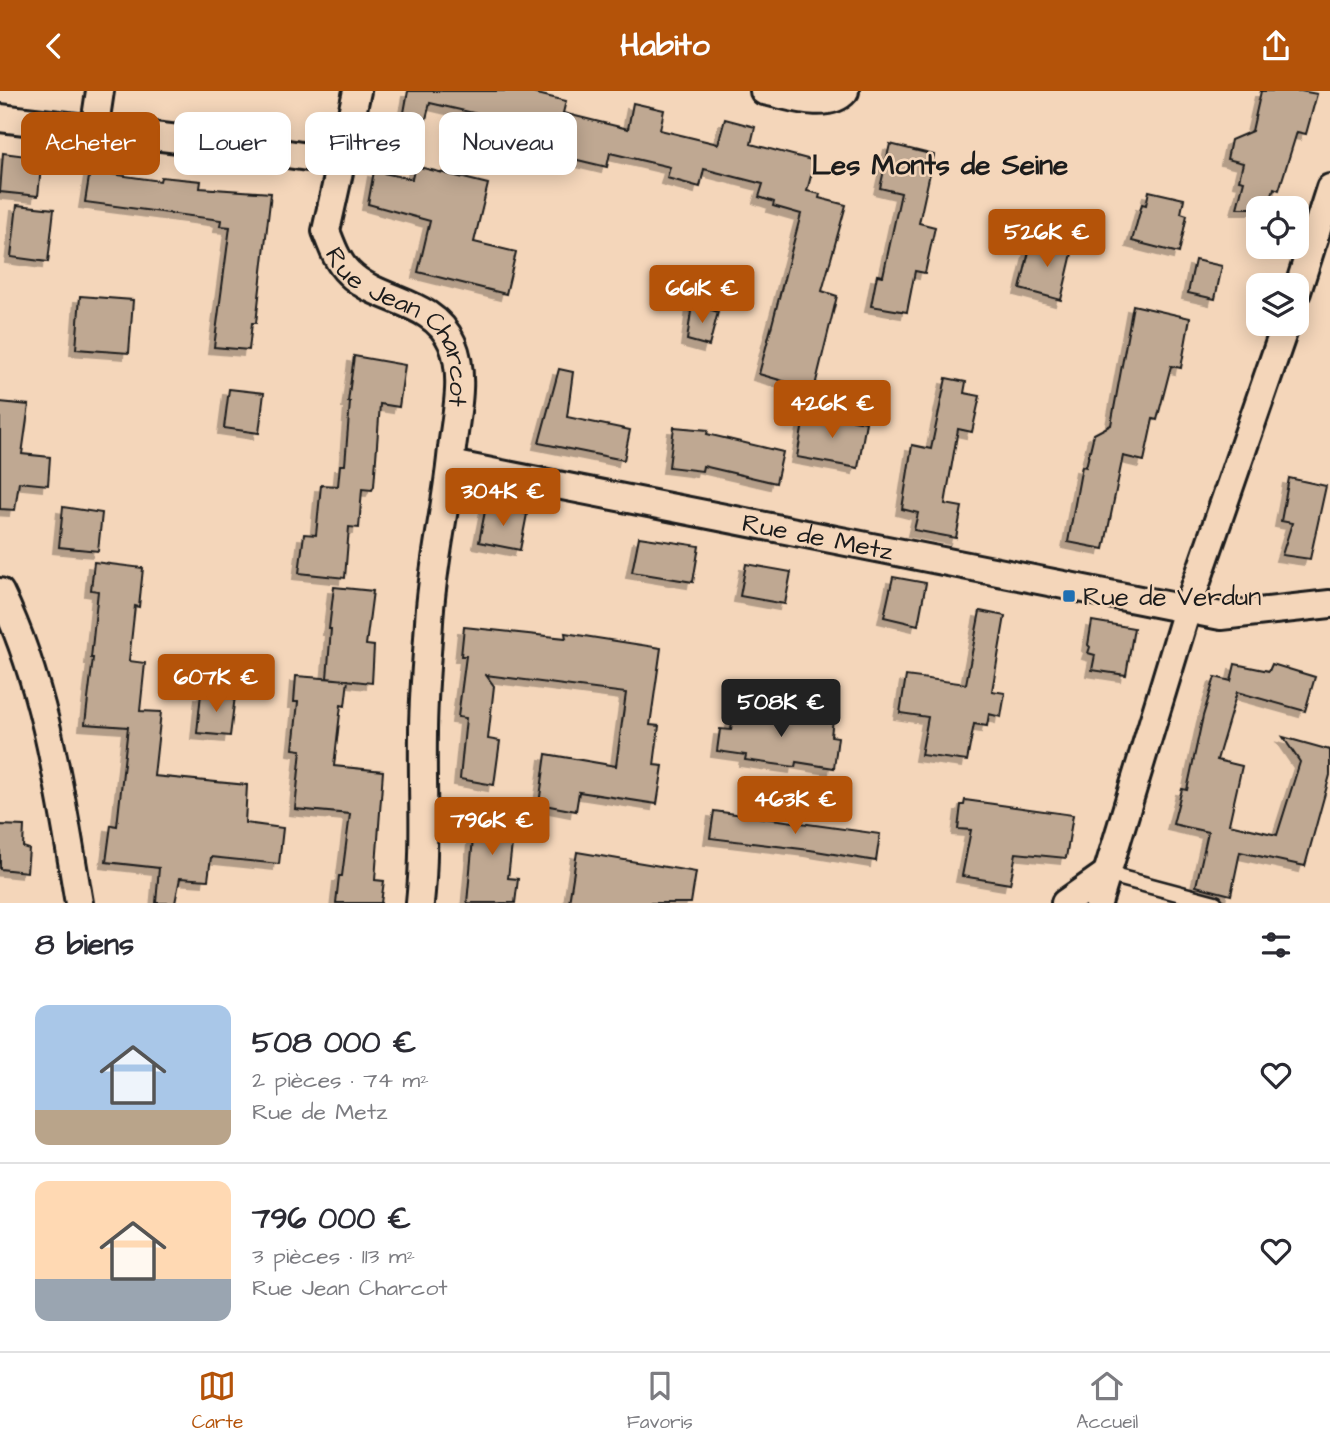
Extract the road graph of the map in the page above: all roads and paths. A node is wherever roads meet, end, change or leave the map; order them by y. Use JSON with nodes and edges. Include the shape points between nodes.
{"nodes":[{"id":1,"x":100,"y":91,"type":"edge"},
{"id":2,"x":357,"y":91,"type":"edge"},
{"id":3,"x":764,"y":91,"type":"edge"},
{"id":4,"x":845,"y":91,"type":"edge"},
{"id":5,"x":97,"y":112,"type":"edge"},
{"id":6,"x":352,"y":112,"type":"edge"},
{"id":7,"x":0,"y":118,"type":"edge"},
{"id":8,"x":21,"y":121,"type":"edge"},
{"id":9,"x":160,"y":138,"type":"edge"},
{"id":10,"x":305,"y":157,"type":"edge"},
{"id":11,"x":338,"y":175,"type":"edge"},
{"id":12,"x":1330,"y":188,"type":"edge"},
{"id":13,"x":1303,"y":273,"type":"edge"},
{"id":14,"x":1282,"y":336,"type":"edge"},
{"id":15,"x":451,"y":464,"type":"junction"},
{"id":16,"x":0,"y":592,"type":"edge"},
{"id":17,"x":1330,"y":604,"type":"edge"},
{"id":18,"x":1187,"y":610,"type":"junction"},
{"id":19,"x":1106,"y":874,"type":"junction"},
{"id":20,"x":79,"y":903,"type":"edge"},
{"id":21,"x":420,"y":903,"type":"edge"},
{"id":22,"x":1065,"y":903,"type":"edge"},
{"id":23,"x":1098,"y":903,"type":"edge"},
{"id":24,"x":1215,"y":903,"type":"edge"}],
"edges":[{"from":1,"to":5,"type":"street"},
{"from":2,"to":6,"type":"street","name":"Rue Jean Charcot"},
{"from":3,"to":4,"type":"street","via":[[820,101],[832,100]]},
{"from":7,"to":8,"type":"street"},
{"from":9,"to":10,"type":"street"},
{"from":11,"to":15,"type":"street","name":"Rue Jean Charcot","via":[[326,231],[348,273],[426,313],[441,325],[454,349],[459,385]]},
{"from":12,"to":13,"type":"street"},
{"from":14,"to":18,"type":"street"},
{"from":15,"to":18,"type":"street","name":"Rue de Metz"},
{"from":15,"to":21,"type":"street","name":"Rue Jean Charcot","via":[[429,617]]},
{"from":16,"to":20,"type":"street","via":[[15,623],[51,741]]},
{"from":17,"to":18,"type":"street","name":"Rue de Metz","via":[[1221,615]]},
{"from":18,"to":19,"type":"street"},
{"from":19,"to":22,"type":"street"},
{"from":19,"to":23,"type":"street"},
{"from":19,"to":24,"type":"lane"}]}
